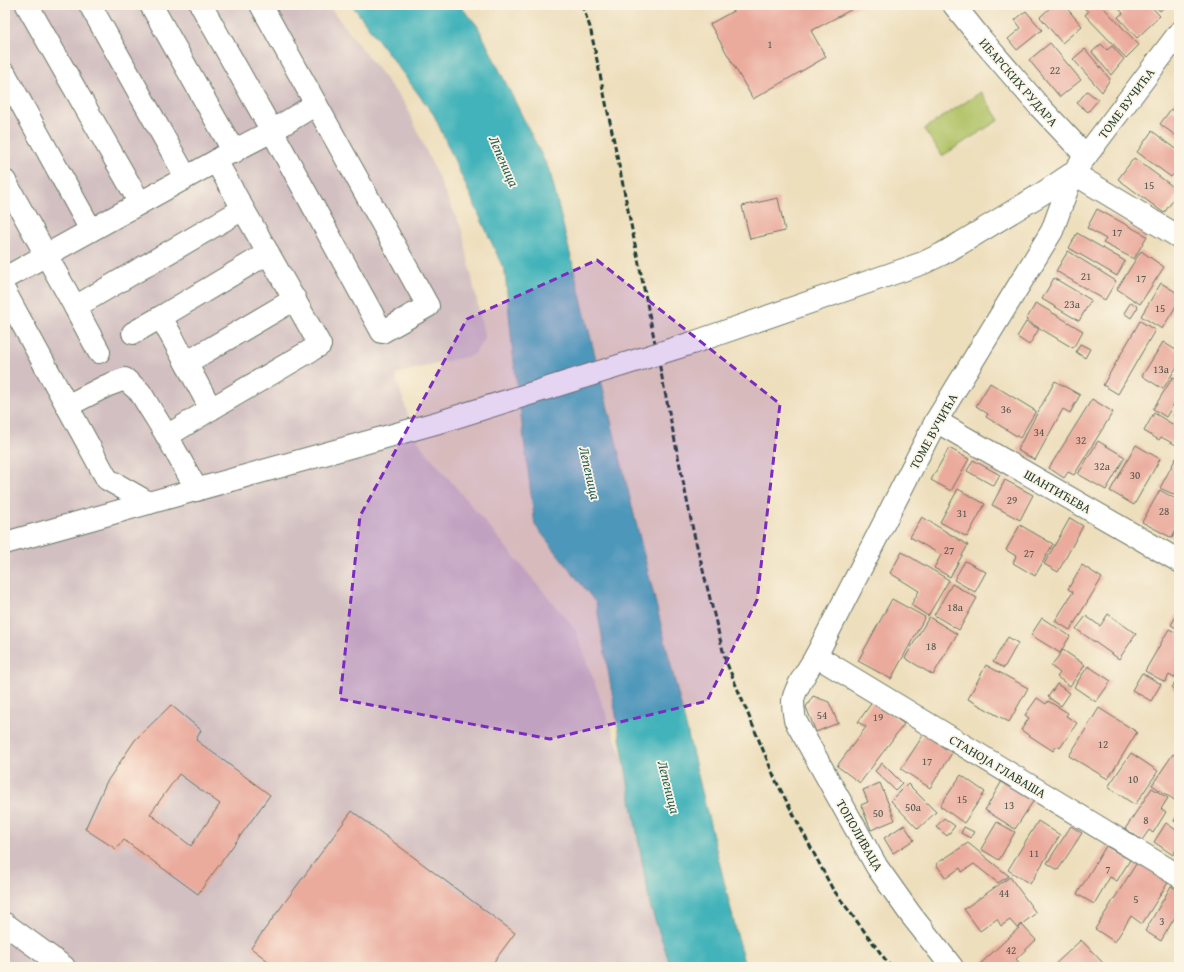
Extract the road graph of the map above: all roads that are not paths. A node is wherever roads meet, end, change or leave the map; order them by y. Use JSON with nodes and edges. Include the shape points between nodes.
{"nodes":[{"id":1,"x":27,"y":5,"type":"edge"},
{"id":2,"x":90,"y":5,"type":"edge"},
{"id":3,"x":151,"y":5,"type":"edge"},
{"id":4,"x":201,"y":5,"type":"edge"},
{"id":5,"x":261,"y":5,"type":"edge"},
{"id":6,"x":954,"y":5,"type":"edge"},
{"id":7,"x":1179,"y":33,"type":"edge"},
{"id":8,"x":5,"y":74,"type":"edge"},
{"id":9,"x":316,"y":104,"type":"junction"},
{"id":10,"x":272,"y":131,"type":"junction"},
{"id":11,"x":225,"y":156,"type":"junction"},
{"id":12,"x":1086,"y":156,"type":"junction"},
{"id":13,"x":1073,"y":174,"type":"junction"},
{"id":14,"x":186,"y":177,"type":"junction"},
{"id":15,"x":5,"y":181,"type":"edge"},
{"id":16,"x":140,"y":203,"type":"junction"},
{"id":17,"x":1019,"y":208,"type":"junction"},
{"id":18,"x":243,"y":209,"type":"junction"},
{"id":19,"x":91,"y":230,"type":"junction"},
{"id":20,"x":1052,"y":231,"type":"junction"},
{"id":21,"x":1179,"y":237,"type":"edge"},
{"id":22,"x":268,"y":253,"type":"junction"},
{"id":23,"x":46,"y":255,"type":"junction"},
{"id":24,"x":5,"y":278,"type":"edge"},
{"id":25,"x":5,"y":292,"type":"edge"},
{"id":26,"x":295,"y":299,"type":"junction"},
{"id":27,"x":75,"y":307,"type":"junction"},
{"id":28,"x":161,"y":317,"type":"junction"},
{"id":29,"x":133,"y":333,"type":"dead end"},
{"id":30,"x":100,"y":352,"type":"dead end"},
{"id":31,"x":186,"y":363,"type":"junction"},
{"id":32,"x":68,"y":406,"type":"junction"},
{"id":33,"x":211,"y":409,"type":"junction"},
{"id":34,"x":936,"y":421,"type":"junction"},
{"id":35,"x":167,"y":436,"type":"junction"},
{"id":36,"x":197,"y":490,"type":"junction"},
{"id":37,"x":148,"y":503,"type":"junction"},
{"id":38,"x":5,"y":543,"type":"edge"},
{"id":39,"x":1179,"y":561,"type":"edge"},
{"id":40,"x":816,"y":656,"type":"junction"},
{"id":41,"x":796,"y":692,"type":"joint"},
{"id":42,"x":1179,"y":876,"type":"edge"},
{"id":43,"x":5,"y":924,"type":"edge"},
{"id":44,"x":64,"y":967,"type":"edge"},
{"id":45,"x":952,"y":967,"type":"edge"}],
"edges":[{"from":1,"to":16,"type":"street"},
{"from":2,"to":14,"type":"street"},
{"from":3,"to":11,"type":"street"},
{"from":4,"to":10,"type":"street"},
{"from":5,"to":9,"type":"street"},
{"from":6,"to":12,"type":"street","name":"ИБАРСКИХ РУДАРА","via":[[1038,106]]},
{"from":7,"to":12,"type":"street","name":"ТОМЕ ВУЧИЋА"},
{"from":8,"to":19,"type":"street"},
{"from":9,"to":10,"type":"street"},
{"from":9,"to":10,"type":"street","via":[[428,306],[382,332]]},
{"from":10,"to":11,"type":"street"},
{"from":11,"to":14,"type":"street"},
{"from":11,"to":18,"type":"street"},
{"from":12,"to":13,"type":"street","name":"ТОМЕ ВУЧИЋА"},
{"from":13,"to":17,"type":"street","name":"ТОМЕ ВУЧИЋА"},
{"from":13,"to":20,"type":"street","name":"ТОМЕ ВУЧИЋА"},
{"from":13,"to":21,"type":"street"},
{"from":14,"to":16,"type":"street"},
{"from":15,"to":23,"type":"street"},
{"from":16,"to":19,"type":"street"},
{"from":17,"to":20,"type":"street","via":[[1041,212],[1048,217]]},
{"from":17,"to":36,"type":"street","name":"ТОМЕ ВУЧИЋА","bridge":true,"via":[[962,243],[923,263],[692,343],[443,421]]},
{"from":18,"to":22,"type":"street"},
{"from":18,"to":27,"type":"street"},
{"from":19,"to":23,"type":"street"},
{"from":20,"to":34,"type":"street","name":"ТОМЕ ВУЧИЋА"},
{"from":22,"to":26,"type":"street"},
{"from":22,"to":28,"type":"street"},
{"from":23,"to":24,"type":"street"},
{"from":23,"to":27,"type":"street"},
{"from":25,"to":32,"type":"street"},
{"from":26,"to":31,"type":"street"},
{"from":26,"to":33,"type":"street","via":[[320,345]]},
{"from":27,"to":30,"type":"street"},
{"from":28,"to":29,"type":"street"},
{"from":28,"to":31,"type":"street"},
{"from":31,"to":33,"type":"street"},
{"from":32,"to":35,"type":"street","via":[[125,379],[140,392]]},
{"from":32,"to":37,"type":"street","via":[[107,479]]},
{"from":33,"to":35,"type":"street"},
{"from":34,"to":39,"type":"street","name":"ШАНТИЋЕВА"},
{"from":34,"to":40,"type":"street","name":"ТОМЕ ВУЧИЋА"},
{"from":35,"to":36,"type":"street"},
{"from":36,"to":37,"type":"street","name":"ТОМЕ ВУЧИЋА"},
{"from":37,"to":38,"type":"street","name":"ТОМЕ ВУЧИЋА"},
{"from":40,"to":41,"type":"street","name":"ТОМЕ ВУЧИЋА"},
{"from":40,"to":42,"type":"street","name":"СТАНОЈА ГЛАВАША"},
{"from":41,"to":45,"type":"street","name":"ТОПОЛИВАЦА","via":[[793,700],[795,720],[869,853],[911,915]]},
{"from":43,"to":44,"type":"street"}]}
